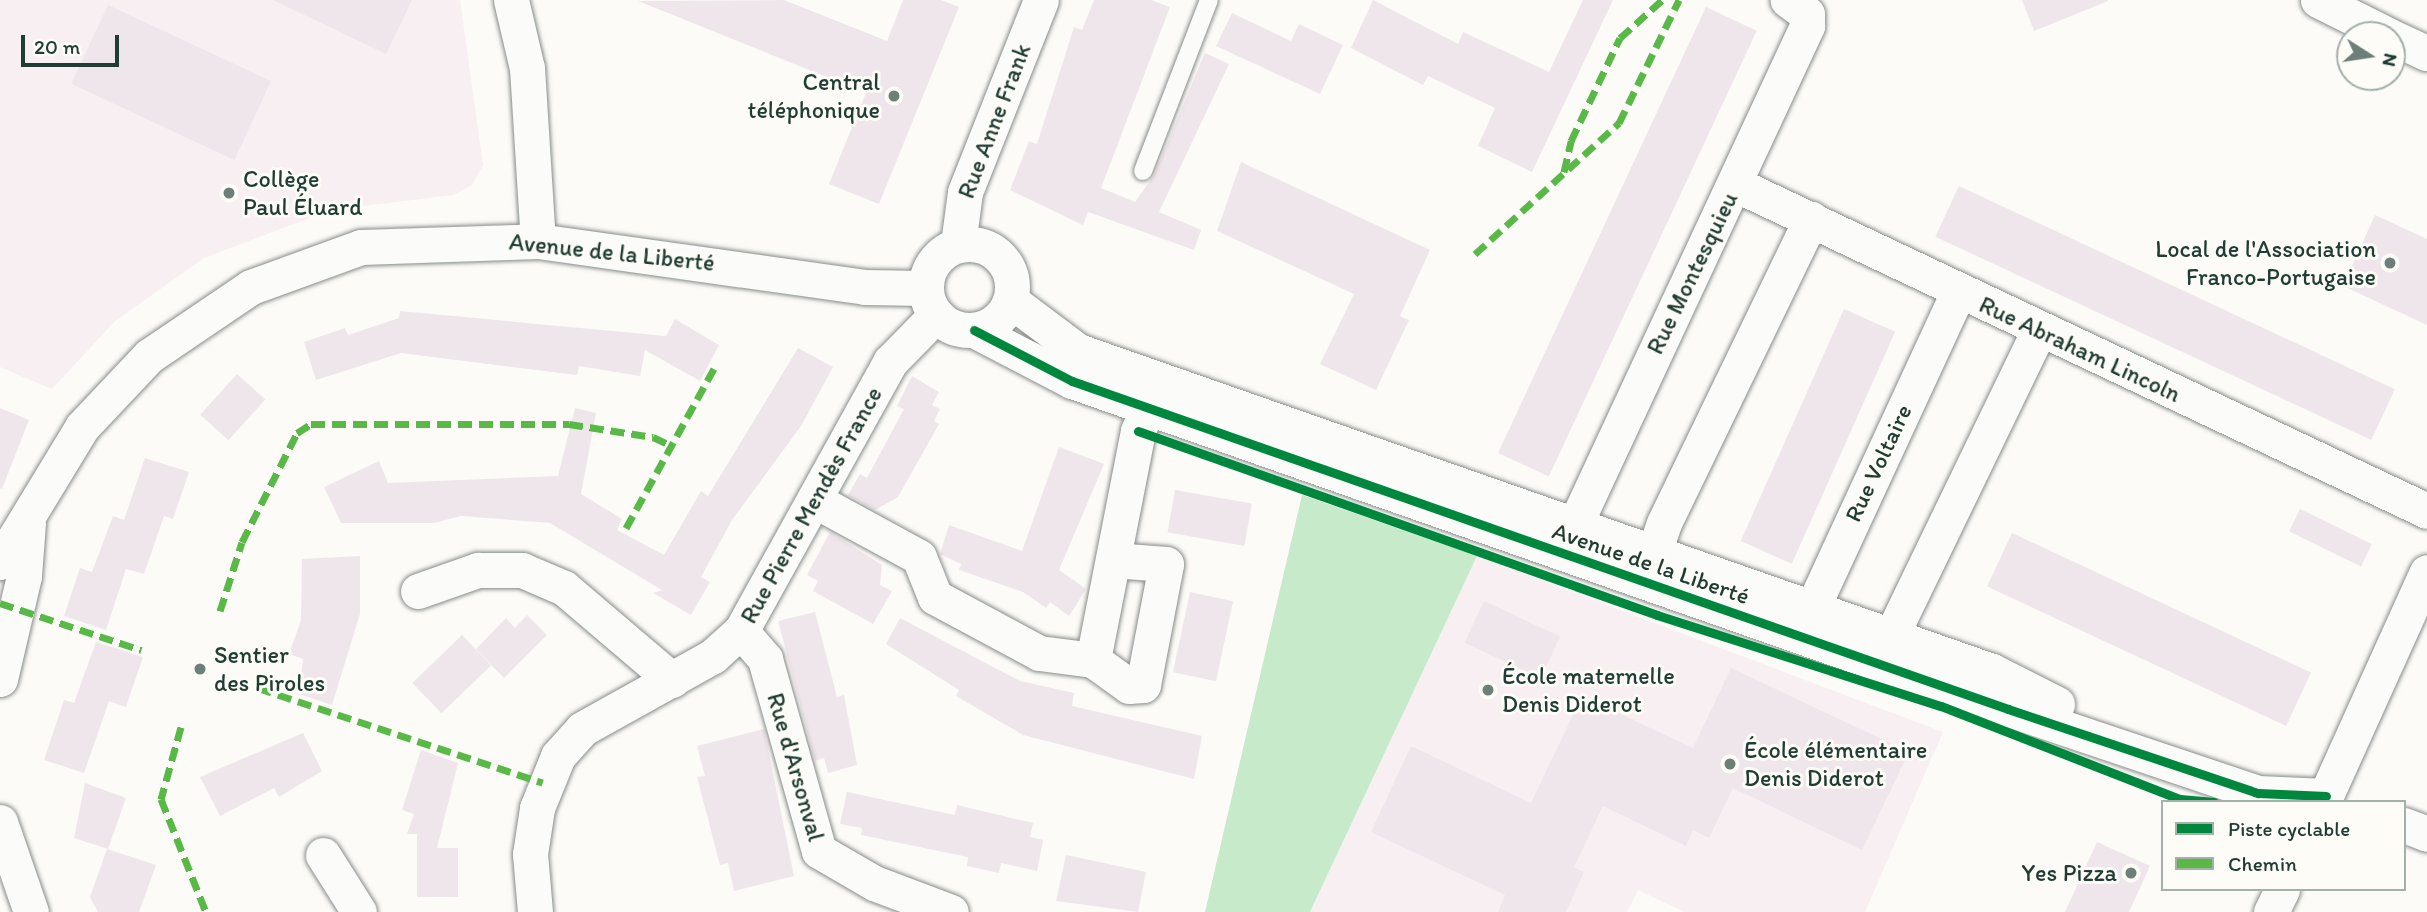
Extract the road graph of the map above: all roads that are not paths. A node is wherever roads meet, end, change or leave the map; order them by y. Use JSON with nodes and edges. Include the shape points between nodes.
{"nodes":[{"id":1,"x":511,"y":0,"type":"edge"},
{"id":2,"x":1041,"y":0,"type":"edge"},
{"id":3,"x":1209,"y":0,"type":"edge"},
{"id":4,"x":1788,"y":0,"type":"edge"},
{"id":5,"x":2318,"y":0,"type":"edge"},
{"id":6,"x":2360,"y":21,"type":"edge"},
{"id":7,"x":2406,"y":43,"type":"edge"},
{"id":8,"x":2427,"y":53,"type":"edge"},
{"id":9,"x":1143,"y":171,"type":"dead end"},
{"id":10,"x":1735,"y":184,"type":"junction"},
{"id":11,"x":1811,"y":219,"type":"junction"},
{"id":12,"x":538,"y":241,"type":"junction"},
{"id":13,"x":958,"y":244,"type":"junction"},
{"id":14,"x":1959,"y":291,"type":"junction"},
{"id":15,"x":1010,"y":300,"type":"junction"},
{"id":16,"x":931,"y":301,"type":"junction"},
{"id":17,"x":974,"y":330,"type":"junction"},
{"id":18,"x":2039,"y":330,"type":"junction"},
{"id":19,"x":1153,"y":394,"type":"junction"},
{"id":20,"x":816,"y":501,"type":"junction"},
{"id":21,"x":14,"y":510,"type":"edge"},
{"id":22,"x":2427,"y":512,"type":"edge"},
{"id":23,"x":1567,"y":538,"type":"junction"},
{"id":24,"x":1113,"y":560,"type":"junction"},
{"id":25,"x":0,"y":562,"type":"edge"},
{"id":26,"x":1649,"y":567,"type":"junction"},
{"id":27,"x":2427,"y":572,"type":"edge"},
{"id":28,"x":418,"y":592,"type":"dead end"},
{"id":29,"x":1806,"y":622,"type":"junction"},
{"id":30,"x":741,"y":631,"type":"junction"},
{"id":31,"x":1884,"y":650,"type":"junction"},
{"id":32,"x":1093,"y":660,"type":"junction"},
{"id":33,"x":0,"y":679,"type":"edge"},
{"id":34,"x":672,"y":680,"type":"junction"},
{"id":35,"x":2330,"y":800,"type":"edge"},
{"id":36,"x":0,"y":822,"type":"edge"},
{"id":37,"x":2406,"y":826,"type":"edge"},
{"id":38,"x":2427,"y":834,"type":"edge"},
{"id":39,"x":323,"y":855,"type":"dead end"},
{"id":40,"x":2281,"y":891,"type":"edge"},
{"id":41,"x":31,"y":912,"type":"edge"},
{"id":42,"x":359,"y":912,"type":"edge"},
{"id":43,"x":535,"y":912,"type":"edge"},
{"id":44,"x":951,"y":912,"type":"edge"},
{"id":45,"x":2271,"y":912,"type":"edge"}],
"edges":[{"from":1,"to":12,"type":"street","via":[[527,68]]},
{"from":2,"to":13,"type":"street","name":"Rue Anne Frank","via":[[965,192]]},
{"from":3,"to":9,"type":"lane"},
{"from":4,"to":10,"type":"street","name":"Rue Montesquieu","via":[[1807,14],[1807,26]]},
{"from":5,"to":6,"type":"street"},
{"from":7,"to":8,"type":"street"},
{"from":10,"to":11,"type":"street","name":"Rue Abraham Lincoln"},
{"from":10,"to":23,"type":"street","name":"Rue Montesquieu"},
{"from":11,"to":14,"type":"street","name":"Rue Abraham Lincoln"},
{"from":11,"to":26,"type":"street"},
{"from":12,"to":16,"type":"street","name":"Avenue de la Liberté"},
{"from":12,"to":21,"type":"street","name":"Avenue de la Liberté","via":[[361,247],[251,287],[198,317],[117,386]]},
{"from":13,"to":15,"type":"street","via":[[974,243],[1001,257],[1009,270]]},
{"from":13,"to":16,"type":"street","via":[[934,261]]},
{"from":14,"to":18,"type":"street","name":"Rue Abraham Lincoln"},
{"from":14,"to":29,"type":"street","name":"Rue Voltaire"},
{"from":15,"to":17,"type":"street","via":[[1003,315]]},
{"from":15,"to":19,"type":"street","name":"Avenue de la Liberté","via":[[1078,351]]},
{"from":16,"to":17,"type":"street"},
{"from":16,"to":20,"type":"street","name":"Rue Pierre Mendès France","via":[[890,362]]},
{"from":17,"to":19,"type":"street","name":"Avenue de la Liberté","via":[[1014,356]]},
{"from":18,"to":22,"type":"street","name":"Rue Abraham Lincoln"},
{"from":18,"to":31,"type":"street"},
{"from":19,"to":23,"type":"street","name":"Avenue de la Liberté"},
{"from":19,"to":24,"type":"street"},
{"from":20,"to":30,"type":"street","name":"Rue Pierre Mendès France"},
{"from":20,"to":32,"type":"street","via":[[919,557],[935,597],[1039,653]]},
{"from":21,"to":25,"type":"street","name":"Avenue de la Liberté"},
{"from":21,"to":33,"type":"street","name":"Avenue de la Liberté","via":[[24,576]]},
{"from":23,"to":26,"type":"street","name":"Avenue de la Liberté"},
{"from":24,"to":32,"type":"street"},
{"from":24,"to":32,"type":"street","via":[[1167,564],[1143,685],[1129,686]]},
{"from":26,"to":29,"type":"street","name":"Avenue de la Liberté"},
{"from":27,"to":35,"type":"street"},
{"from":28,"to":34,"type":"street","via":[[478,570],[522,570],[564,588]]},
{"from":29,"to":31,"type":"street","name":"Avenue de la Liberté"},
{"from":30,"to":34,"type":"street","name":"Rue Pierre Mendès France"},
{"from":30,"to":44,"type":"street","name":"Rue d'Arsonval","via":[[765,659],[819,851],[874,883]]},
{"from":31,"to":35,"type":"street","name":"Avenue de la Liberté","via":[[1992,671],[2013,699]]},
{"from":34,"to":43,"type":"street","name":"Rue Pierre Mendès France","via":[[582,729],[558,756],[537,808],[530,854]]},
{"from":36,"to":41,"type":"street"},
{"from":37,"to":38,"type":"street"},
{"from":39,"to":42,"type":"street"},
{"from":40,"to":45,"type":"street"}]}
